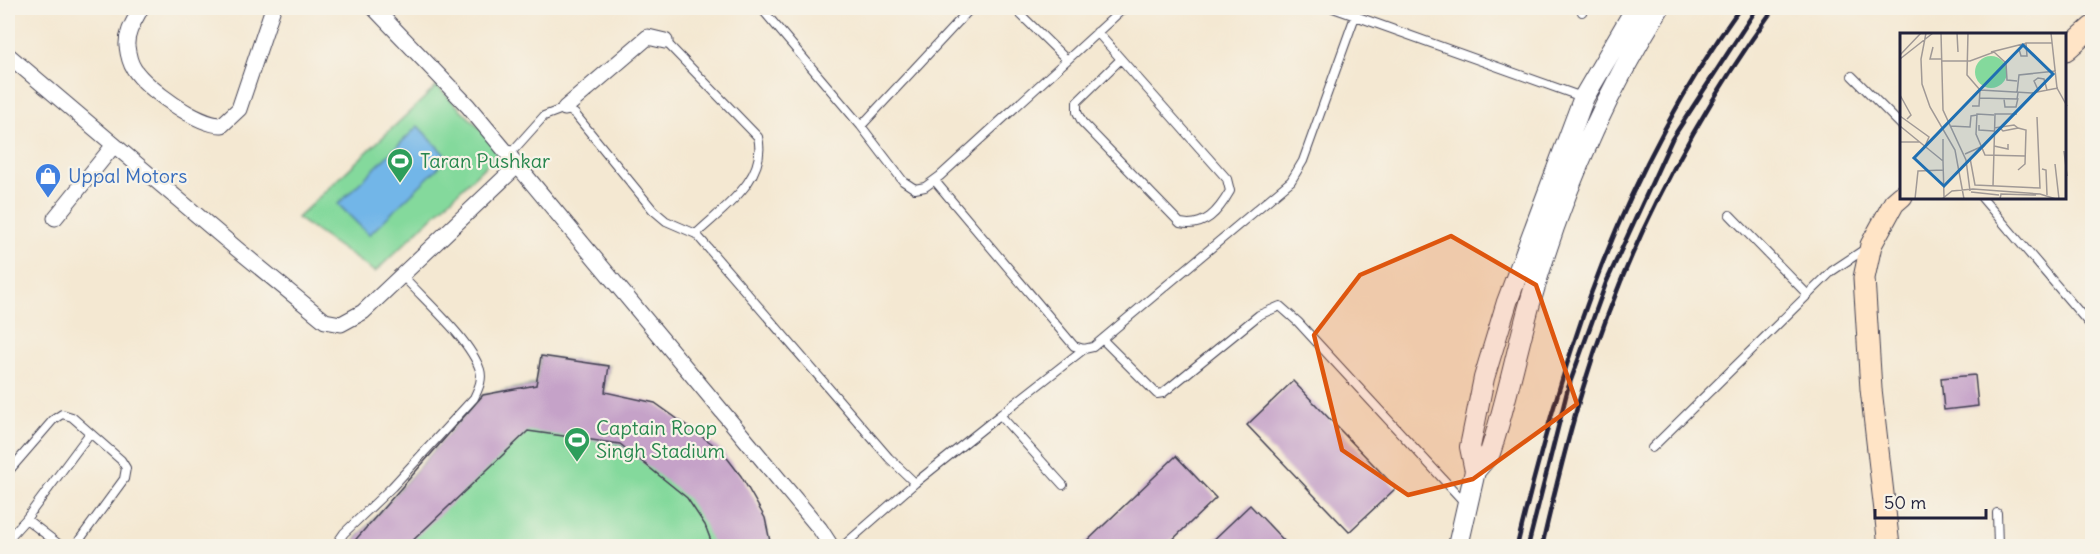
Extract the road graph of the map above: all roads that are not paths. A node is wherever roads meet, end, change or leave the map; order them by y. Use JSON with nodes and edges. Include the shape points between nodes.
{"nodes":[{"id":1,"x":141,"y":8,"type":"edge"},
{"id":2,"x":273,"y":8,"type":"edge"},
{"id":3,"x":374,"y":8,"type":"edge"},
{"id":4,"x":761,"y":8,"type":"edge"},
{"id":5,"x":970,"y":8,"type":"edge"},
{"id":6,"x":991,"y":8,"type":"edge"},
{"id":7,"x":1014,"y":8,"type":"edge"},
{"id":8,"x":1124,"y":8,"type":"edge"},
{"id":9,"x":1333,"y":8,"type":"edge"},
{"id":10,"x":1358,"y":8,"type":"edge"},
{"id":11,"x":1636,"y":8,"type":"edge"},
{"id":12,"x":1659,"y":8,"type":"edge"},
{"id":13,"x":1354,"y":16,"type":"junction"},
{"id":14,"x":2092,"y":27,"type":"edge"},
{"id":15,"x":1097,"y":32,"type":"junction"},
{"id":16,"x":665,"y":40,"type":"joint"},
{"id":17,"x":2067,"y":49,"type":"edge"},
{"id":18,"x":8,"y":55,"type":"edge"},
{"id":19,"x":1120,"y":59,"type":"junction"},
{"id":20,"x":1066,"y":60,"type":"junction"},
{"id":21,"x":1852,"y":76,"type":"dead end"},
{"id":22,"x":1584,"y":98,"type":"junction"},
{"id":23,"x":565,"y":108,"type":"junction"},
{"id":24,"x":1900,"y":124,"type":"edge"},
{"id":25,"x":861,"y":126,"type":"junction"},
{"id":26,"x":114,"y":145,"type":"junction"},
{"id":27,"x":513,"y":160,"type":"junction"},
{"id":28,"x":935,"y":181,"type":"junction"},
{"id":29,"x":1900,"y":198,"type":"edge"},
{"id":30,"x":1984,"y":200,"type":"edge"},
{"id":31,"x":1730,"y":215,"type":"dead end"},
{"id":32,"x":55,"y":218,"type":"dead end"},
{"id":33,"x":696,"y":234,"type":"junction"},
{"id":34,"x":1871,"y":245,"type":"junction"},
{"id":35,"x":402,"y":275,"type":"junction"},
{"id":36,"x":1808,"y":294,"type":"junction"},
{"id":37,"x":2092,"y":327,"type":"edge"},
{"id":38,"x":1103,"y":340,"type":"junction"},
{"id":39,"x":1084,"y":349,"type":"junction"},
{"id":40,"x":1000,"y":416,"type":"junction"},
{"id":41,"x":90,"y":433,"type":"junction"},
{"id":42,"x":1652,"y":447,"type":"dead end"},
{"id":43,"x":1475,"y":471,"type":"junction"},
{"id":44,"x":8,"y":472,"type":"edge"},
{"id":45,"x":915,"y":483,"type":"junction"},
{"id":46,"x":1063,"y":485,"type":"dead end"},
{"id":47,"x":1467,"y":505,"type":"junction"},
{"id":48,"x":1997,"y":513,"type":"dead end"},
{"id":49,"x":26,"y":519,"type":"junction"},
{"id":50,"x":8,"y":539,"type":"edge"},
{"id":51,"x":61,"y":546,"type":"edge"},
{"id":52,"x":75,"y":546,"type":"edge"},
{"id":53,"x":335,"y":546,"type":"edge"},
{"id":54,"x":831,"y":546,"type":"edge"},
{"id":55,"x":843,"y":546,"type":"edge"},
{"id":56,"x":1458,"y":546,"type":"edge"},
{"id":57,"x":1889,"y":546,"type":"edge"},
{"id":58,"x":1998,"y":546,"type":"edge"}],
"edges":[{"from":1,"to":2,"type":"street","via":[[128,34],[134,69],[177,107],[211,126],[222,125],[239,109]]},
{"from":3,"to":27,"type":"street","via":[[415,48]]},
{"from":4,"to":25,"type":"lane"},
{"from":5,"to":6,"type":"lane"},
{"from":5,"to":25,"type":"lane"},
{"from":7,"to":20,"type":"lane"},
{"from":8,"to":15,"type":"lane"},
{"from":9,"to":13,"type":"lane"},
{"from":10,"to":13,"type":"lane"},
{"from":11,"to":22,"type":"street"},
{"from":12,"to":43,"type":"street","via":[[1602,111],[1567,194],[1530,304],[1490,453]]},
{"from":13,"to":22,"type":"lane"},
{"from":13,"to":38,"type":"lane","via":[[1303,161],[1291,182]]},
{"from":14,"to":17,"type":"main road"},
{"from":15,"to":19,"type":"lane"},
{"from":15,"to":20,"type":"lane"},
{"from":16,"to":23,"type":"street","via":[[648,38]]},
{"from":16,"to":33,"type":"lane","via":[[758,137],[762,153],[759,167],[748,184]]},
{"from":18,"to":26,"type":"street"},
{"from":19,"to":19,"type":"lane","via":[[1227,179],[1230,191],[1206,222],[1193,226],[1180,223],[1082,122],[1077,102]]},
{"from":20,"to":28,"type":"lane"},
{"from":21,"to":24,"type":"lane"},
{"from":22,"to":43,"type":"street","via":[[1507,302],[1484,378],[1470,447]]},
{"from":23,"to":27,"type":"lane","via":[[544,116]]},
{"from":23,"to":33,"type":"lane","via":[[575,114],[653,210],[666,221]]},
{"from":25,"to":28,"type":"lane","via":[[903,181],[915,189]]},
{"from":26,"to":32,"type":"street"},
{"from":26,"to":35,"type":"street","via":[[326,321],[340,324],[353,319]]},
{"from":27,"to":35,"type":"street"},
{"from":27,"to":54,"type":"street"},
{"from":28,"to":39,"type":"lane","via":[[1074,346]]},
{"from":29,"to":34,"type":"main road"},
{"from":30,"to":37,"type":"lane"},
{"from":31,"to":36,"type":"lane"},
{"from":33,"to":45,"type":"lane"},
{"from":34,"to":36,"type":"lane","via":[[1832,271]]},
{"from":34,"to":57,"type":"main road","via":[[1864,278],[1871,388]]},
{"from":35,"to":53,"type":"lane","via":[[472,354],[481,381],[474,398]]},
{"from":36,"to":42,"type":"lane"},
{"from":38,"to":39,"type":"lane"},
{"from":38,"to":47,"type":"lane","via":[[1157,394],[1163,393],[1259,315],[1280,306]]},
{"from":39,"to":40,"type":"lane"},
{"from":40,"to":45,"type":"lane"},
{"from":40,"to":46,"type":"lane"},
{"from":41,"to":44,"type":"lane","via":[[72,417],[62,414]]},
{"from":41,"to":49,"type":"lane"},
{"from":41,"to":52,"type":"lane","via":[[126,468],[124,478]]},
{"from":43,"to":47,"type":"street"},
{"from":45,"to":55,"type":"lane"},
{"from":47,"to":56,"type":"street"},
{"from":48,"to":58,"type":"lane"},
{"from":49,"to":50,"type":"lane"},
{"from":49,"to":51,"type":"lane"}]}
